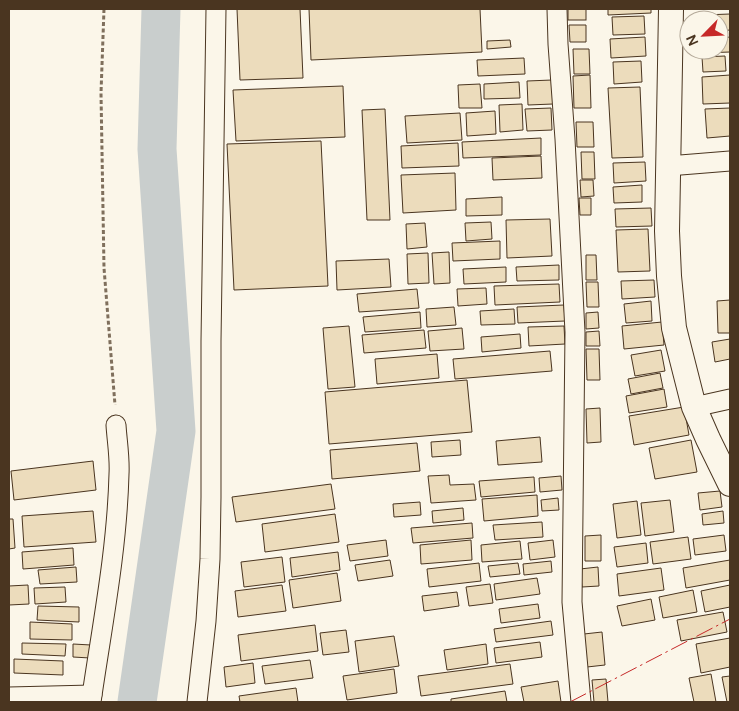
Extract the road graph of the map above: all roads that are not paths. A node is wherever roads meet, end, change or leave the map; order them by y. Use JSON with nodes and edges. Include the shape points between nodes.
{"nodes":[{"id":1,"x":216,"y":9,"type":"edge"},
{"id":2,"x":557,"y":9,"type":"edge"},
{"id":3,"x":671,"y":9,"type":"edge"},
{"id":4,"x":730,"y":161,"type":"edge"},
{"id":5,"x":668,"y":166,"type":"junction"},
{"id":6,"x":730,"y":399,"type":"edge"},
{"id":7,"x":694,"y":407,"type":"junction"},
{"id":8,"x":116,"y":424,"type":"road end"},
{"id":9,"x":730,"y":484,"type":"edge"},
{"id":10,"x":9,"y":697,"type":"edge"},
{"id":11,"x":92,"y":699,"type":"edge"},
{"id":12,"x":196,"y":702,"type":"edge"},
{"id":13,"x":581,"y":702,"type":"edge"}],
"edges":[{"from":1,"to":12,"type":"street","via":[[210,560]]},
{"from":2,"to":13,"type":"street","via":[[575,332],[572,602]]},
{"from":3,"to":5,"type":"street"},
{"from":4,"to":5,"type":"street"},
{"from":5,"to":7,"type":"street","via":[[668,267],[673,320]]},
{"from":6,"to":7,"type":"street"},
{"from":7,"to":9,"type":"street"},
{"from":8,"to":11,"type":"street","via":[[119,472],[116,522]]},
{"from":10,"to":11,"type":"street"}]}
